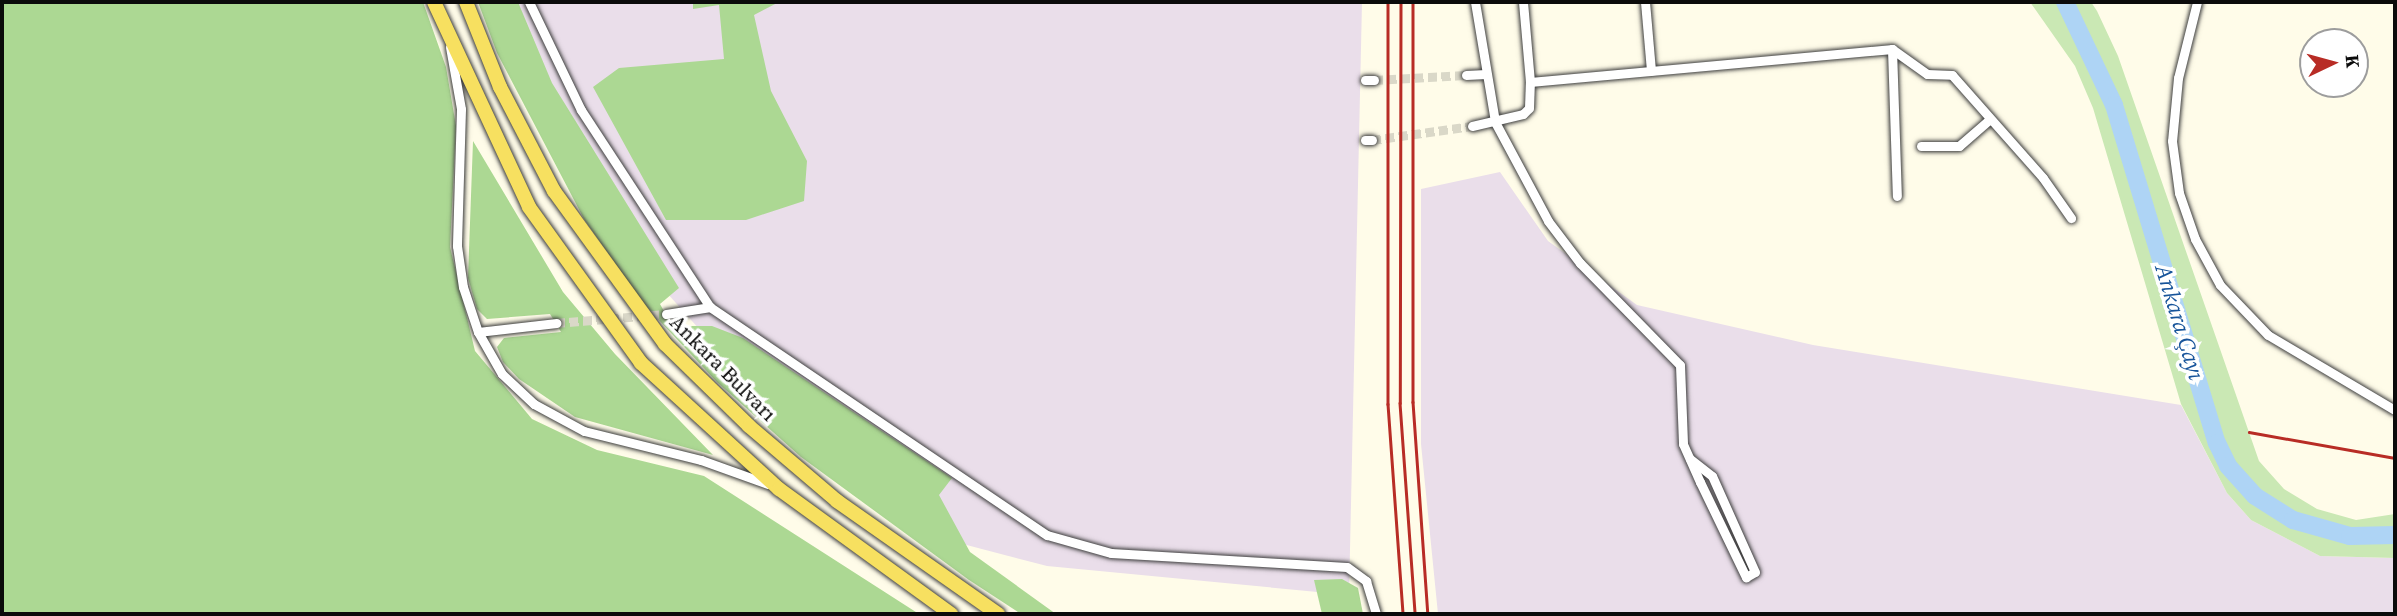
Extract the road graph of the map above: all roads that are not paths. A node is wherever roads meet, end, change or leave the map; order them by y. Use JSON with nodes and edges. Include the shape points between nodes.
{"nodes":[{"id":1,"x":434,"y":2,"type":"edge"},
{"id":2,"x":466,"y":2,"type":"edge"},
{"id":3,"x":529,"y":2,"type":"edge"},
{"id":4,"x":1475,"y":2,"type":"edge"},
{"id":5,"x":1523,"y":2,"type":"edge"},
{"id":6,"x":1645,"y":2,"type":"edge"},
{"id":7,"x":2197,"y":2,"type":"edge"},
{"id":8,"x":449,"y":41,"type":"junction"},
{"id":9,"x":1892,"y":49,"type":"junction"},
{"id":10,"x":1651,"y":71,"type":"junction"},
{"id":11,"x":1486,"y":74,"type":"junction"},
{"id":12,"x":1466,"y":75,"type":"tunnel mouth"},
{"id":13,"x":1530,"y":82,"type":"junction"},
{"id":14,"x":1990,"y":120,"type":"junction"},
{"id":15,"x":1495,"y":122,"type":"junction"},
{"id":16,"x":1472,"y":126,"type":"tunnel mouth"},
{"id":17,"x":1921,"y":146,"type":"dead end"},
{"id":18,"x":1897,"y":196,"type":"dead end"},
{"id":19,"x":2071,"y":218,"type":"dead end"},
{"id":20,"x":710,"y":307,"type":"junction"},
{"id":21,"x":666,"y":314,"type":"tunnel mouth"},
{"id":22,"x":556,"y":323,"type":"tunnel mouth"},
{"id":23,"x":478,"y":332,"type":"junction"},
{"id":24,"x":2395,"y":410,"type":"edge"},
{"id":25,"x":1690,"y":459,"type":"junction"},
{"id":26,"x":779,"y":489,"type":"junction"},
{"id":27,"x":951,"y":614,"type":"edge"},
{"id":28,"x":998,"y":614,"type":"edge"},
{"id":29,"x":1376,"y":614,"type":"edge"}],
"edges":[{"from":1,"to":8,"type":"main road"},
{"from":2,"to":28,"type":"main road","name":"Ankara Bulvarı","via":[[499,87],[554,191],[665,344],[749,426],[837,501]]},
{"from":3,"to":20,"type":"street","via":[[581,110]]},
{"from":4,"to":11,"type":"street"},
{"from":5,"to":13,"type":"street"},
{"from":6,"to":10,"type":"street"},
{"from":7,"to":24,"type":"street","via":[[2178,78],[2172,141],[2179,194],[2194,239],[2220,285],[2268,335]]},
{"from":8,"to":23,"type":"street","via":[[461,109],[457,246],[463,287]]},
{"from":8,"to":26,"type":"main road","via":[[529,207],[641,363]]},
{"from":9,"to":10,"type":"street"},
{"from":9,"to":14,"type":"street","via":[[1927,74],[1952,75]]},
{"from":9,"to":18,"type":"street"},
{"from":10,"to":13,"type":"street"},
{"from":11,"to":12,"type":"street"},
{"from":11,"to":15,"type":"street"},
{"from":13,"to":15,"type":"street","via":[[1529,108]]},
{"from":14,"to":17,"type":"street","via":[[1959,146]]},
{"from":14,"to":19,"type":"street"},
{"from":15,"to":16,"type":"street"},
{"from":15,"to":25,"type":"street","via":[[1548,221],[1580,263],[1679,365],[1683,388],[1680,416]]},
{"from":20,"to":21,"type":"street"},
{"from":20,"to":29,"type":"street","via":[[1047,535],[1111,552],[1348,567],[1366,581]]},
{"from":22,"to":23,"type":"street"},
{"from":23,"to":26,"type":"street","via":[[502,373],[534,404],[584,431],[713,464]]},
{"from":25,"to":25,"type":"street","via":[[1712,476],[1755,572],[1746,577]]},
{"from":26,"to":27,"type":"main road"}]}
